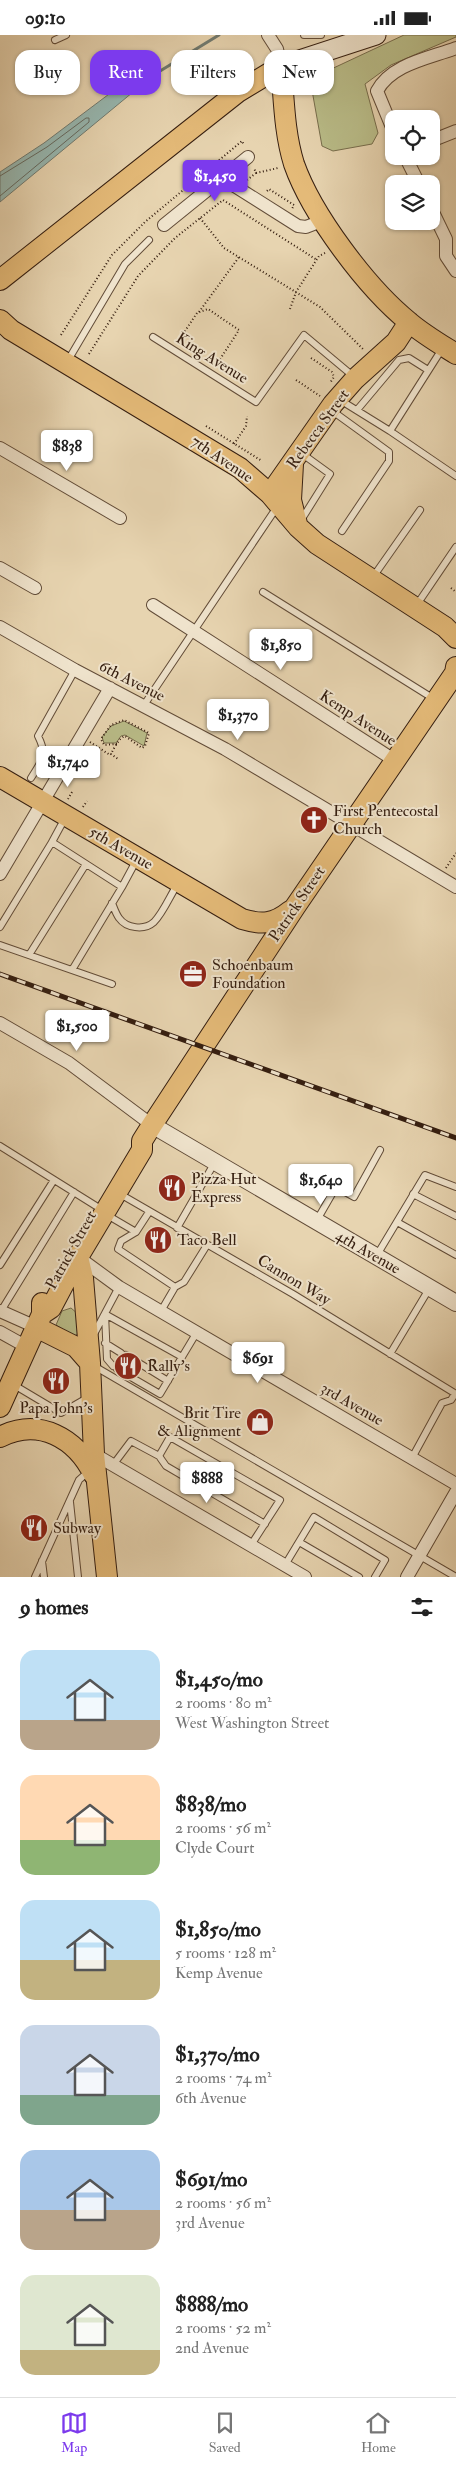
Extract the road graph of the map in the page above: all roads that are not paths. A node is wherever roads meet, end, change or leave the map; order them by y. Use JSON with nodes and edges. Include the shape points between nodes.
{"nodes":[{"id":1,"x":66,"y":35,"type":"edge"},
{"id":2,"x":268,"y":35,"type":"edge"},
{"id":3,"x":304,"y":35,"type":"edge"},
{"id":4,"x":322,"y":35,"type":"edge"},
{"id":5,"x":369,"y":36,"type":"edge"},
{"id":6,"x":55,"y":40,"type":"dead end"},
{"id":7,"x":456,"y":48,"type":"edge"},
{"id":8,"x":275,"y":50,"type":"edge"},
{"id":9,"x":312,"y":50,"type":"edge"},
{"id":10,"x":264,"y":70,"type":"edge"},
{"id":11,"x":283,"y":95,"type":"edge"},
{"id":12,"x":385,"y":112,"type":"edge"},
{"id":13,"x":456,"y":131,"type":"edge"},
{"id":14,"x":440,"y":137,"type":"edge"},
{"id":15,"x":248,"y":157,"type":"dead end"},
{"id":16,"x":222,"y":178,"type":"junction"},
{"id":17,"x":324,"y":219,"type":"junction"},
{"id":18,"x":440,"y":224,"type":"edge"},
{"id":19,"x":164,"y":225,"type":"dead end"},
{"id":20,"x":150,"y":240,"type":"dead end"},
{"id":21,"x":451,"y":243,"type":"edge"},
{"id":22,"x":456,"y":271,"type":"edge"},
{"id":23,"x":0,"y":279,"type":"edge"},
{"id":24,"x":409,"y":322,"type":"junction"},
{"id":25,"x":4,"y":326,"type":"edge"},
{"id":26,"x":153,"y":337,"type":"dead end"},
{"id":27,"x":450,"y":350,"type":"edge"},
{"id":28,"x":66,"y":363,"type":"junction"},
{"id":29,"x":428,"y":370,"type":"junction"},
{"id":30,"x":355,"y":379,"type":"junction"},
{"id":31,"x":330,"y":395,"type":"junction"},
{"id":32,"x":357,"y":410,"type":"junction"},
{"id":33,"x":390,"y":431,"type":"junction"},
{"id":34,"x":0,"y":448,"type":"edge"},
{"id":35,"x":297,"y":457,"type":"junction"},
{"id":36,"x":456,"y":476,"type":"edge"},
{"id":37,"x":274,"y":499,"type":"junction"},
{"id":38,"x":420,"y":510,"type":"dead end"},
{"id":39,"x":120,"y":519,"type":"dead end"},
{"id":40,"x":298,"y":527,"type":"junction"},
{"id":41,"x":342,"y":531,"type":"dead end"},
{"id":42,"x":456,"y":547,"type":"edge"},
{"id":43,"x":0,"y":568,"type":"edge"},
{"id":44,"x":372,"y":579,"type":"junction"},
{"id":45,"x":35,"y":588,"type":"dead end"},
{"id":46,"x":263,"y":592,"type":"dead end"},
{"id":47,"x":153,"y":605,"type":"dead end"},
{"id":48,"x":415,"y":607,"type":"junction"},
{"id":49,"x":0,"y":627,"type":"edge"},
{"id":50,"x":194,"y":631,"type":"junction"},
{"id":51,"x":452,"y":632,"type":"edge"},
{"id":52,"x":75,"y":670,"type":"junction"},
{"id":53,"x":456,"y":671,"type":"edge"},
{"id":54,"x":110,"y":688,"type":"junction"},
{"id":55,"x":436,"y":700,"type":"junction"},
{"id":56,"x":144,"y":705,"type":"junction"},
{"id":57,"x":44,"y":757,"type":"junction"},
{"id":58,"x":394,"y":761,"type":"junction"},
{"id":59,"x":63,"y":769,"type":"junction"},
{"id":60,"x":0,"y":777,"type":"edge"},
{"id":61,"x":31,"y":778,"type":"dead end"},
{"id":62,"x":44,"y":803,"type":"junction"},
{"id":63,"x":71,"y":810,"type":"junction"},
{"id":64,"x":351,"y":824,"type":"junction"},
{"id":65,"x":52,"y":842,"type":"junction"},
{"id":66,"x":138,"y":858,"type":"junction"},
{"id":67,"x":86,"y":864,"type":"junction"},
{"id":68,"x":0,"y":873,"type":"edge"},
{"id":69,"x":179,"y":882,"type":"junction"},
{"id":70,"x":122,"y":887,"type":"junction"},
{"id":71,"x":456,"y":887,"type":"edge"},
{"id":72,"x":112,"y":903,"type":"junction"},
{"id":73,"x":295,"y":907,"type":"junction"},
{"id":74,"x":242,"y":919,"type":"junction"},
{"id":75,"x":0,"y":927,"type":"edge"},
{"id":76,"x":0,"y":945,"type":"edge"},
{"id":77,"x":29,"y":955,"type":"junction"},
{"id":78,"x":257,"y":964,"type":"junction"},
{"id":79,"x":72,"y":970,"type":"junction"},
{"id":80,"x":112,"y":984,"type":"dead end"},
{"id":81,"x":0,"y":1023,"type":"edge"},
{"id":82,"x":147,"y":1133,"type":"junction"},
{"id":83,"x":0,"y":1146,"type":"edge"},
{"id":84,"x":380,"y":1150,"type":"dead end"},
{"id":85,"x":215,"y":1162,"type":"junction"},
{"id":86,"x":54,"y":1180,"type":"junction"},
{"id":87,"x":456,"y":1187,"type":"edge"},
{"id":88,"x":74,"y":1192,"type":"junction"},
{"id":89,"x":116,"y":1192,"type":"junction"},
{"id":90,"x":414,"y":1194,"type":"junction"},
{"id":91,"x":99,"y":1210,"type":"junction"},
{"id":92,"x":149,"y":1212,"type":"junction"},
{"id":93,"x":456,"y":1217,"type":"edge"},
{"id":94,"x":317,"y":1221,"type":"junction"},
{"id":95,"x":397,"y":1222,"type":"junction"},
{"id":96,"x":177,"y":1228,"type":"junction"},
{"id":97,"x":136,"y":1232,"type":"junction"},
{"id":98,"x":207,"y":1245,"type":"junction"},
{"id":99,"x":456,"y":1255,"type":"edge"},
{"id":100,"x":78,"y":1257,"type":"junction"},
{"id":101,"x":377,"y":1257,"type":"junction"},
{"id":102,"x":0,"y":1265,"type":"edge"},
{"id":103,"x":119,"y":1287,"type":"junction"},
{"id":104,"x":175,"y":1287,"type":"junction"},
{"id":105,"x":429,"y":1287,"type":"junction"},
{"id":106,"x":456,"y":1303,"type":"edge"},
{"id":107,"x":0,"y":1311,"type":"edge"},
{"id":108,"x":161,"y":1311,"type":"junction"},
{"id":109,"x":105,"y":1313,"type":"junction"},
{"id":110,"x":39,"y":1321,"type":"junction"},
{"id":111,"x":1,"y":1332,"type":"edge"},
{"id":112,"x":197,"y":1332,"type":"junction"},
{"id":113,"x":97,"y":1343,"type":"junction"},
{"id":114,"x":25,"y":1346,"type":"junction"},
{"id":115,"x":390,"y":1354,"type":"junction"},
{"id":116,"x":182,"y":1357,"type":"junction"},
{"id":117,"x":90,"y":1363,"type":"junction"},
{"id":118,"x":5,"y":1379,"type":"edge"},
{"id":119,"x":168,"y":1381,"type":"junction"},
{"id":120,"x":456,"y":1394,"type":"edge"},
{"id":121,"x":92,"y":1396,"type":"junction"},
{"id":122,"x":0,"y":1407,"type":"edge"},
{"id":123,"x":0,"y":1437,"type":"edge"},
{"id":124,"x":159,"y":1456,"type":"junction"},
{"id":125,"x":412,"y":1458,"type":"junction"},
{"id":126,"x":113,"y":1465,"type":"junction"},
{"id":127,"x":94,"y":1467,"type":"junction"},
{"id":128,"x":456,"y":1484,"type":"edge"},
{"id":129,"x":456,"y":1492,"type":"edge"},
{"id":130,"x":70,"y":1501,"type":"junction"},
{"id":131,"x":264,"y":1524,"type":"junction"},
{"id":132,"x":298,"y":1543,"type":"junction"},
{"id":133,"x":251,"y":1545,"type":"junction"},
{"id":134,"x":419,"y":1556,"type":"junction"},
{"id":135,"x":42,"y":1561,"type":"junction"},
{"id":136,"x":285,"y":1565,"type":"junction"},
{"id":137,"x":35,"y":1577,"type":"edge"},
{"id":138,"x":44,"y":1577,"type":"edge"},
{"id":139,"x":78,"y":1577,"type":"edge"},
{"id":140,"x":107,"y":1577,"type":"edge"},
{"id":141,"x":305,"y":1577,"type":"edge"},
{"id":142,"x":359,"y":1577,"type":"edge"},
{"id":143,"x":375,"y":1577,"type":"edge"},
{"id":144,"x":407,"y":1577,"type":"edge"},
{"id":145,"x":456,"y":1577,"type":"edge"}],
"edges":[{"from":1,"to":6,"type":"lane"},
{"from":2,"to":8,"type":"street"},
{"from":3,"to":4,"type":"lane"},
{"from":5,"to":9,"type":"main road"},
{"from":7,"to":12,"type":"street","via":[[404,66],[381,83],[377,91]]},
{"from":10,"to":23,"type":"main road"},
{"from":11,"to":17,"type":"main road","via":[[295,164]]},
{"from":13,"to":14,"type":"street"},
{"from":15,"to":16,"type":"street"},
{"from":16,"to":17,"type":"street","via":[[298,226],[306,227]]},
{"from":16,"to":19,"type":"street"},
{"from":17,"to":24,"type":"main road","via":[[360,271]]},
{"from":18,"to":21,"type":"street"},
{"from":20,"to":28,"type":"lane","via":[[125,264]]},
{"from":21,"to":22,"type":"street","via":[[446,256]]},
{"from":24,"to":27,"type":"main road"},
{"from":24,"to":30,"type":"main road","name":"Rebecca Street","via":[[396,342]]},
{"from":25,"to":28,"type":"main road","name":"7th Avenue"},
{"from":26,"to":30,"type":"lane","name":"King Avenue","via":[[256,402],[304,335]]},
{"from":27,"to":29,"type":"lane"},
{"from":28,"to":37,"type":"main road","name":"7th Avenue","via":[[240,468]]},
{"from":29,"to":32,"type":"lane","via":[[409,358],[399,360]]},
{"from":29,"to":33,"type":"lane"},
{"from":30,"to":31,"type":"main road","name":"Rebecca Street"},
{"from":31,"to":32,"type":"lane"},
{"from":31,"to":35,"type":"main road","name":"Rebecca Street"},
{"from":31,"to":41,"type":"lane","via":[[389,451],[390,456]]},
{"from":32,"to":33,"type":"lane"},
{"from":33,"to":36,"type":"lane"},
{"from":34,"to":39,"type":"street"},
{"from":35,"to":37,"type":"main road","name":"Rebecca Street"},
{"from":35,"to":40,"type":"main road","via":[[291,500]]},
{"from":35,"to":40,"type":"lane","via":[[330,474]]},
{"from":37,"to":40,"type":"main road","name":"7th Avenue"},
{"from":37,"to":50,"type":"lane"},
{"from":38,"to":44,"type":"lane"},
{"from":40,"to":44,"type":"main road","name":"7th Avenue","via":[[317,544]]},
{"from":42,"to":48,"type":"lane"},
{"from":43,"to":45,"type":"street"},
{"from":44,"to":48,"type":"main road","name":"7th Avenue"},
{"from":46,"to":55,"type":"lane"},
{"from":47,"to":50,"type":"street","name":"Kemp Avenue"},
{"from":48,"to":51,"type":"main road","name":"7th Avenue"},
{"from":49,"to":52,"type":"street","name":"6th Avenue"},
{"from":50,"to":56,"type":"lane"},
{"from":50,"to":58,"type":"street","name":"Kemp Avenue"},
{"from":52,"to":54,"type":"street","name":"6th Avenue"},
{"from":52,"to":57,"type":"lane","via":[[38,736]]},
{"from":53,"to":55,"type":"main road","name":"Patrick Street"},
{"from":54,"to":56,"type":"street","name":"6th Avenue"},
{"from":54,"to":59,"type":"street"},
{"from":55,"to":58,"type":"main road","name":"Patrick Street"},
{"from":56,"to":64,"type":"street","name":"6th Avenue"},
{"from":57,"to":59,"type":"lane"},
{"from":57,"to":61,"type":"lane"},
{"from":58,"to":64,"type":"main road","name":"Patrick Street"},
{"from":59,"to":62,"type":"street"},
{"from":60,"to":62,"type":"main road","name":"5th Avenue"},
{"from":62,"to":63,"type":"main road","name":"5th Avenue"},
{"from":62,"to":68,"type":"street"},
{"from":63,"to":65,"type":"lane"},
{"from":63,"to":66,"type":"main road","name":"5th Avenue"},
{"from":64,"to":71,"type":"street","name":"6th Avenue"},
{"from":64,"to":73,"type":"main road","name":"Patrick Street"},
{"from":65,"to":67,"type":"lane"},
{"from":65,"to":75,"type":"lane"},
{"from":66,"to":69,"type":"main road","name":"5th Avenue"},
{"from":66,"to":70,"type":"lane"},
{"from":67,"to":70,"type":"lane"},
{"from":67,"to":77,"type":"lane"},
{"from":69,"to":72,"type":"lane","via":[[153,923],[139,928],[124,923]]},
{"from":69,"to":74,"type":"main road","name":"5th Avenue"},
{"from":70,"to":72,"type":"lane"},
{"from":72,"to":79,"type":"lane"},
{"from":73,"to":74,"type":"main road","via":[[272,922],[259,924]]},
{"from":73,"to":78,"type":"main road","name":"Patrick Street"},
{"from":74,"to":78,"type":"main road","via":[[254,935]]},
{"from":76,"to":77,"type":"lane"},
{"from":77,"to":79,"type":"lane"},
{"from":78,"to":82,"type":"main road","name":"Patrick Street"},
{"from":79,"to":80,"type":"lane"},
{"from":81,"to":82,"type":"street","via":[[69,1063]]},
{"from":82,"to":85,"type":"street","name":"4th Avenue"},
{"from":82,"to":89,"type":"main road","name":"Patrick Street","via":[[142,1150]]},
{"from":82,"to":91,"type":"main road","name":"Patrick Street","via":[[132,1146]]},
{"from":83,"to":86,"type":"lane"},
{"from":84,"to":94,"type":"lane","via":[[354,1197],[336,1187]]},
{"from":85,"to":94,"type":"street","name":"4th Avenue"},
{"from":85,"to":96,"type":"lane"},
{"from":86,"to":88,"type":"lane"},
{"from":86,"to":102,"type":"lane"},
{"from":87,"to":90,"type":"lane","via":[[425,1175]]},
{"from":88,"to":91,"type":"lane"},
{"from":88,"to":107,"type":"lane"},
{"from":89,"to":91,"type":"main road","name":"Patrick Street"},
{"from":89,"to":92,"type":"lane","name":"Cannon Way"},
{"from":90,"to":93,"type":"lane"},
{"from":90,"to":95,"type":"lane"},
{"from":91,"to":97,"type":"lane"},
{"from":91,"to":100,"type":"main road","name":"Patrick Street"},
{"from":91,"to":110,"type":"main road","name":"Patrick Street","via":[[46,1295]]},
{"from":92,"to":96,"type":"lane","name":"Cannon Way"},
{"from":92,"to":97,"type":"lane"},
{"from":94,"to":101,"type":"street","name":"4th Avenue"},
{"from":95,"to":99,"type":"lane"},
{"from":95,"to":101,"type":"lane"},
{"from":96,"to":98,"type":"lane","name":"Cannon Way"},
{"from":97,"to":104,"type":"lane","via":[[121,1241],[118,1249]]},
{"from":98,"to":104,"type":"lane","via":[[184,1282]]},
{"from":98,"to":115,"type":"lane","name":"Cannon Way"},
{"from":100,"to":103,"type":"street","name":"3rd Avenue"},
{"from":100,"to":110,"type":"main road","name":"Patrick Street","via":[[51,1308]]},
{"from":100,"to":113,"type":"main road"},
{"from":101,"to":105,"type":"street","name":"4th Avenue"},
{"from":103,"to":108,"type":"street","name":"3rd Avenue"},
{"from":103,"to":109,"type":"lane"},
{"from":104,"to":108,"type":"lane"},
{"from":105,"to":106,"type":"street","name":"4th Avenue"},
{"from":105,"to":115,"type":"lane"},
{"from":107,"to":110,"type":"street"},
{"from":108,"to":112,"type":"street","name":"3rd Avenue"},
{"from":109,"to":113,"type":"lane"},
{"from":109,"to":113,"type":"lane"},
{"from":109,"to":116,"type":"lane"},
{"from":110,"to":114,"type":"main road"},
{"from":110,"to":117,"type":"main road","via":[[76,1347]]},
{"from":111,"to":114,"type":"street"},
{"from":112,"to":116,"type":"lane"},
{"from":112,"to":125,"type":"street","name":"3rd Avenue"},
{"from":113,"to":117,"type":"main road"},
{"from":113,"to":119,"type":"lane","via":[[123,1354]]},
{"from":113,"to":119,"type":"lane","via":[[115,1367],[160,1394]]},
{"from":114,"to":118,"type":"main road"},
{"from":115,"to":120,"type":"lane","name":"Cannon Way"},
{"from":116,"to":119,"type":"lane"},
{"from":117,"to":121,"type":"main road"},
{"from":117,"to":134,"type":"lane"},
{"from":118,"to":121,"type":"lane","via":[[61,1413]]},
{"from":118,"to":122,"type":"main road"},
{"from":120,"to":125,"type":"lane","via":[[442,1403]]},
{"from":121,"to":127,"type":"main road"},
{"from":123,"to":127,"type":"main road","via":[[31,1429],[54,1433]]},
{"from":124,"to":126,"type":"lane","via":[[131,1441]]},
{"from":124,"to":131,"type":"lane","via":[[166,1465]]},
{"from":124,"to":131,"type":"lane","via":[[170,1437],[280,1500]]},
{"from":125,"to":128,"type":"street","name":"3rd Avenue"},
{"from":126,"to":127,"type":"street"},
{"from":126,"to":133,"type":"street"},
{"from":127,"to":130,"type":"lane","via":[[79,1480]]},
{"from":127,"to":140,"type":"main road"},
{"from":129,"to":134,"type":"street"},
{"from":130,"to":135,"type":"lane"},
{"from":130,"to":139,"type":"lane"},
{"from":131,"to":133,"type":"lane"},
{"from":132,"to":136,"type":"lane"},
{"from":132,"to":142,"type":"lane"},
{"from":132,"to":143,"type":"lane","via":[[314,1517],[385,1560]]},
{"from":133,"to":136,"type":"street"},
{"from":134,"to":144,"type":"street"},
{"from":134,"to":145,"type":"lane"},
{"from":135,"to":137,"type":"lane"},
{"from":135,"to":138,"type":"lane"},
{"from":136,"to":141,"type":"street"}]}
